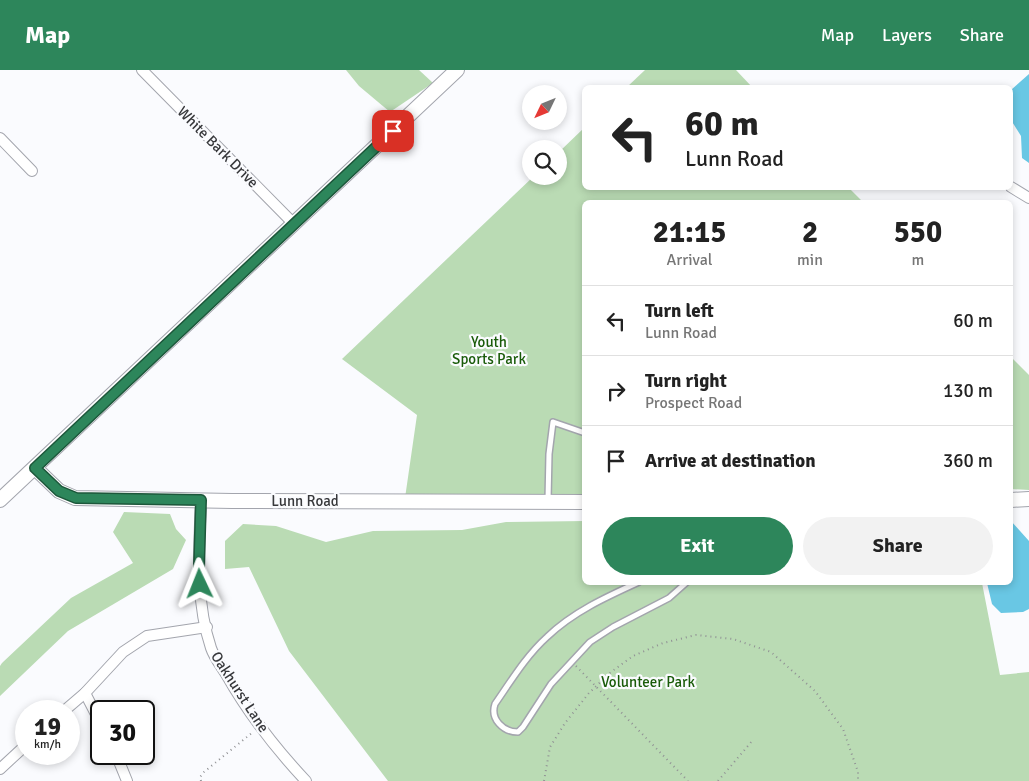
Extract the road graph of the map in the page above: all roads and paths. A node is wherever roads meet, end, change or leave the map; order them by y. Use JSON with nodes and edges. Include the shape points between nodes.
{"nodes":[{"id":1,"x":142,"y":70,"type":"edge"},
{"id":2,"x":457,"y":70,"type":"edge"},
{"id":3,"x":0,"y":138,"type":"edge"},
{"id":4,"x":32,"y":171,"type":"dead end"},
{"id":5,"x":1013,"y":188,"type":"edge"},
{"id":6,"x":1029,"y":198,"type":"edge"},
{"id":7,"x":294,"y":224,"type":"junction"},
{"id":8,"x":582,"y":432,"type":"edge"},
{"id":9,"x":35,"y":468,"type":"junction"},
{"id":10,"x":1029,"y":499,"type":"edge"},
{"id":11,"x":0,"y":500,"type":"edge"},
{"id":12,"x":201,"y":500,"type":"junction"},
{"id":13,"x":1013,"y":500,"type":"edge"},
{"id":14,"x":548,"y":502,"type":"junction"},
{"id":15,"x":582,"y":502,"type":"edge"},
{"id":16,"x":632,"y":585,"type":"edge"},
{"id":17,"x":684,"y":585,"type":"edge"},
{"id":18,"x":206,"y":627,"type":"junction"},
{"id":19,"x":571,"y":660,"type":"junction"},
{"id":20,"x":595,"y":686,"type":"junction"},
{"id":21,"x":85,"y":693,"type":"junction"},
{"id":22,"x":77,"y":700,"type":"edge"},
{"id":23,"x":90,"y":703,"type":"edge"},
{"id":24,"x":261,"y":726,"type":"junction"},
{"id":25,"x":753,"y":740,"type":"dead end"},
{"id":26,"x":15,"y":755,"type":"edge"},
{"id":27,"x":120,"y":765,"type":"edge"},
{"id":28,"x":0,"y":769,"type":"edge"},
{"id":29,"x":127,"y":781,"type":"edge"},
{"id":30,"x":201,"y":781,"type":"edge"},
{"id":31,"x":306,"y":781,"type":"edge"},
{"id":32,"x":544,"y":781,"type":"edge"},
{"id":33,"x":688,"y":781,"type":"edge"},
{"id":34,"x":718,"y":781,"type":"edge"},
{"id":35,"x":858,"y":781,"type":"edge"}],
"edges":[{"from":1,"to":7,"type":"street","name":"White Bark Drive"},
{"from":2,"to":7,"type":"street"},
{"from":3,"to":4,"type":"street"},
{"from":5,"to":6,"type":"street"},
{"from":7,"to":9,"type":"street"},
{"from":8,"to":14,"type":"lane","via":[[553,422],[548,454]]},
{"from":9,"to":11,"type":"street"},
{"from":9,"to":12,"type":"street","name":"Lunn Road","via":[[59,491],[76,498]]},
{"from":10,"to":13,"type":"street"},
{"from":12,"to":14,"type":"street","name":"Lunn Road"},
{"from":12,"to":18,"type":"street","name":"Oakhurst Lane","via":[[199,567]]},
{"from":14,"to":15,"type":"street","name":"Lunn Road"},
{"from":16,"to":19,"type":"lane","via":[[571,617],[547,637],[495,704],[495,719],[511,732],[518,732],[550,684]]},
{"from":17,"to":19,"type":"lane","via":[[669,598],[590,642]]},
{"from":18,"to":21,"type":"street","via":[[147,636],[123,652]]},
{"from":18,"to":24,"type":"street","name":"Oakhurst Lane","via":[[211,649]]},
{"from":19,"to":20,"type":"path"},
{"from":20,"to":32,"type":"path","via":[[550,747]]},
{"from":20,"to":33,"type":"path"},
{"from":20,"to":35,"type":"path","via":[[633,656],[663,643],[696,635],[733,639],[771,652],[815,691],[843,729]]},
{"from":21,"to":22,"type":"street"},
{"from":21,"to":23,"type":"street"},
{"from":24,"to":30,"type":"path","via":[[204,772]]},
{"from":24,"to":31,"type":"street","name":"Oakhurst Lane","via":[[282,756]]},
{"from":25,"to":34,"type":"path"},
{"from":26,"to":28,"type":"street"},
{"from":27,"to":29,"type":"street"}]}
